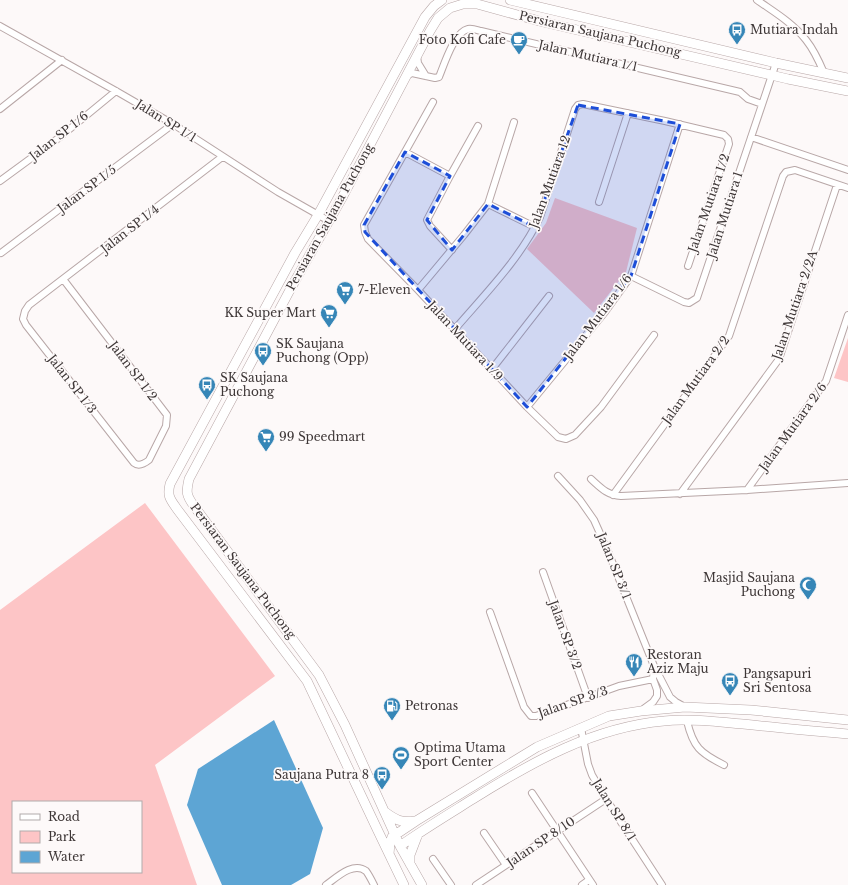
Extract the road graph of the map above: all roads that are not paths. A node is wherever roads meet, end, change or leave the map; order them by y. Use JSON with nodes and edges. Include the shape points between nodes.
{"nodes":[{"id":1,"x":442,"y":0,"type":"edge"},
{"id":2,"x":510,"y":0,"type":"edge"},
{"id":3,"x":757,"y":0,"type":"edge"},
{"id":4,"x":3,"y":28,"type":"edge"},
{"id":5,"x":0,"y":34,"type":"edge"},
{"id":6,"x":417,"y":56,"type":"junction"},
{"id":7,"x":62,"y":60,"type":"junction"},
{"id":8,"x":776,"y":63,"type":"junction"},
{"id":9,"x":824,"y":73,"type":"junction"},
{"id":10,"x":772,"y":75,"type":"junction"},
{"id":11,"x":406,"y":76,"type":"junction"},
{"id":12,"x":426,"y":76,"type":"junction"},
{"id":13,"x":848,"y":78,"type":"edge"},
{"id":14,"x":116,"y":91,"type":"junction"},
{"id":15,"x":848,"y":91,"type":"edge"},
{"id":16,"x":433,"y":102,"type":"dead end"},
{"id":17,"x":762,"y":104,"type":"junction"},
{"id":18,"x":0,"y":109,"type":"edge"},
{"id":19,"x":628,"y":114,"type":"junction"},
{"id":20,"x":514,"y":122,"type":"dead end"},
{"id":21,"x":173,"y":124,"type":"junction"},
{"id":22,"x":680,"y":124,"type":"junction"},
{"id":23,"x":478,"y":126,"type":"dead end"},
{"id":24,"x":751,"y":137,"type":"junction"},
{"id":25,"x":405,"y":152,"type":"junction"},
{"id":26,"x":222,"y":157,"type":"junction"},
{"id":27,"x":848,"y":170,"type":"edge"},
{"id":28,"x":450,"y":176,"type":"junction"},
{"id":29,"x":0,"y":181,"type":"edge"},
{"id":30,"x":837,"y":185,"type":"junction"},
{"id":31,"x":848,"y":188,"type":"edge"},
{"id":32,"x":599,"y":202,"type":"dead end"},
{"id":33,"x":488,"y":204,"type":"junction"},
{"id":34,"x":318,"y":215,"type":"junction"},
{"id":35,"x":329,"y":220,"type":"junction"},
{"id":36,"x":535,"y":227,"type":"junction"},
{"id":37,"x":452,"y":250,"type":"junction"},
{"id":38,"x":1,"y":253,"type":"dead end"},
{"id":39,"x":688,"y":266,"type":"dead end"},
{"id":40,"x":631,"y":276,"type":"junction"},
{"id":41,"x":63,"y":279,"type":"junction"},
{"id":42,"x":418,"y":290,"type":"junction"},
{"id":43,"x":549,"y":296,"type":"dead end"},
{"id":44,"x":36,"y":299,"type":"joint"},
{"id":45,"x":848,"y":315,"type":"edge"},
{"id":46,"x":455,"y":329,"type":"junction"},
{"id":47,"x":654,"y":335,"type":"dead end"},
{"id":48,"x":492,"y":369,"type":"junction"},
{"id":49,"x":527,"y":407,"type":"junction"},
{"id":50,"x":140,"y":465,"type":"joint"},
{"id":51,"x":558,"y":476,"type":"dead end"},
{"id":52,"x":591,"y":479,"type":"dead end"},
{"id":53,"x":848,"y":482,"type":"edge"},
{"id":54,"x":747,"y":490,"type":"junction"},
{"id":55,"x":680,"y":494,"type":"junction"},
{"id":56,"x":613,"y":495,"type":"junction"},
{"id":57,"x":543,"y":572,"type":"dead end"},
{"id":58,"x":490,"y":612,"type":"dead end"},
{"id":59,"x":291,"y":659,"type":"junction"},
{"id":60,"x":308,"y":660,"type":"junction"},
{"id":61,"x":654,"y":666,"type":"junction"},
{"id":62,"x":654,"y":679,"type":"junction"},
{"id":63,"x":307,"y":681,"type":"junction"},
{"id":64,"x":588,"y":698,"type":"junction"},
{"id":65,"x":686,"y":707,"type":"junction"},
{"id":66,"x":641,"y":711,"type":"junction"},
{"id":67,"x":848,"y":720,"type":"edge"},
{"id":68,"x":687,"y":721,"type":"junction"},
{"id":69,"x":581,"y":728,"type":"junction"},
{"id":70,"x":848,"y":734,"type":"edge"},
{"id":71,"x":583,"y":740,"type":"junction"},
{"id":72,"x":724,"y":765,"type":"dead end"},
{"id":73,"x":532,"y":793,"type":"dead end"},
{"id":74,"x":606,"y":799,"type":"junction"},
{"id":75,"x":384,"y":811,"type":"junction"},
{"id":76,"x":416,"y":821,"type":"junction"},
{"id":77,"x":378,"y":831,"type":"junction"},
{"id":78,"x":557,"y":831,"type":"junction"},
{"id":79,"x":419,"y":833,"type":"junction"},
{"id":80,"x":484,"y":833,"type":"dead end"},
{"id":81,"x":392,"y":839,"type":"junction"},
{"id":82,"x":400,"y":846,"type":"junction"},
{"id":83,"x":389,"y":854,"type":"junction"},
{"id":84,"x":433,"y":860,"type":"dead end"},
{"id":85,"x":410,"y":865,"type":"junction"},
{"id":86,"x":506,"y":865,"type":"junction"},
{"id":87,"x":591,"y":883,"type":"edge"},
{"id":88,"x":326,"y":885,"type":"edge"},
{"id":89,"x":374,"y":885,"type":"edge"},
{"id":90,"x":404,"y":885,"type":"edge"},
{"id":91,"x":422,"y":885,"type":"edge"},
{"id":92,"x":451,"y":885,"type":"edge"},
{"id":93,"x":476,"y":885,"type":"edge"},
{"id":94,"x":582,"y":885,"type":"edge"},
{"id":95,"x":662,"y":885,"type":"edge"}],
"edges":[{"from":1,"to":34,"type":"street","name":"Persiaran Saujana Puchong","via":[[425,17]]},
{"from":2,"to":8,"type":"street","name":"Persiaran Saujana Puchong"},
{"from":3,"to":9,"type":"street","via":[[792,25],[806,40]]},
{"from":4,"to":5,"type":"street"},
{"from":4,"to":7,"type":"street","name":"Jalan SP 1/1"},
{"from":6,"to":10,"type":"street","name":"Persiaran Saujana Puchong","via":[[438,18],[450,8],[463,4],[477,4],[543,22]]},
{"from":6,"to":11,"type":"street","name":"Persiaran Saujana Puchong"},
{"from":6,"to":12,"type":"street"},
{"from":7,"to":14,"type":"street","name":"Jalan SP 1/1"},
{"from":7,"to":18,"type":"street"},
{"from":8,"to":9,"type":"street","name":"Persiaran Saujana Puchong"},
{"from":8,"to":10,"type":"street","name":"Jalan Mutiara 1"},
{"from":9,"to":13,"type":"street","name":"Persiaran Saujana Puchong"},
{"from":10,"to":15,"type":"street","name":"Persiaran Saujana Puchong"},
{"from":10,"to":17,"type":"street","name":"Jalan Mutiara 1"},
{"from":11,"to":12,"type":"street","via":[[412,73]]},
{"from":11,"to":35,"type":"street","name":"Persiaran Saujana Puchong"},
{"from":12,"to":17,"type":"street","name":"Jalan Mutiara 1/1","via":[[439,77],[454,41],[460,33],[468,29],[740,92],[748,99]]},
{"from":14,"to":21,"type":"street","name":"Jalan SP 1/1"},
{"from":14,"to":29,"type":"street","name":"Jalan SP 1/6","via":[[60,137]]},
{"from":16,"to":25,"type":"street","name":"Jalan Mutiara 1/9"},
{"from":17,"to":24,"type":"street","name":"Jalan Mutiara 1"},
{"from":19,"to":22,"type":"street"},
{"from":19,"to":32,"type":"street"},
{"from":19,"to":36,"type":"street","name":"Jalan Mutiara 12","via":[[578,105]]},
{"from":20,"to":33,"type":"street"},
{"from":21,"to":26,"type":"street","name":"Jalan SP 1/1"},
{"from":21,"to":38,"type":"street","name":"Jalan SP 1/5"},
{"from":22,"to":39,"type":"street","name":"Jalan Mutiara 1/2","via":[[724,135],[729,144]]},
{"from":22,"to":40,"type":"street","name":"Jalan Mutiara 1/6"},
{"from":23,"to":28,"type":"street"},
{"from":24,"to":27,"type":"street"},
{"from":24,"to":40,"type":"street","name":"Jalan Mutiara 1","via":[[697,298],[689,303],[684,302]]},
{"from":25,"to":28,"type":"street"},
{"from":25,"to":42,"type":"street","name":"Jalan Mutiara 1/9","via":[[364,225],[368,239]]},
{"from":26,"to":34,"type":"street","name":"Jalan SP 1/1"},
{"from":26,"to":41,"type":"street","name":"Jalan SP 1/4"},
{"from":28,"to":37,"type":"street","via":[[427,220]]},
{"from":30,"to":31,"type":"street"},
{"from":30,"to":55,"type":"street","name":"Jalan Mutiara 2/2A","via":[[779,359]]},
{"from":30,"to":56,"type":"street","name":"Jalan Mutiara 2/2","via":[[795,170],[786,172],[781,180],[729,336]]},
{"from":33,"to":36,"type":"street"},
{"from":33,"to":37,"type":"street"},
{"from":34,"to":35,"type":"street","name":"Jalan SP 1/1"},
{"from":34,"to":59,"type":"street","name":"Persiaran Saujana Puchong","via":[[170,484],[168,493],[171,501]]},
{"from":35,"to":60,"type":"street","name":"Persiaran Saujana Puchong","via":[[189,479],[186,490],[188,498]]},
{"from":36,"to":46,"type":"street","name":"Jalan Mutiara 12","via":[[520,251]]},
{"from":37,"to":42,"type":"street"},
{"from":40,"to":49,"type":"street","name":"Jalan Mutiara 1/6","via":[[605,312]]},
{"from":41,"to":44,"type":"street","name":"Jalan SP 1/4"},
{"from":41,"to":50,"type":"street","name":"Jalan SP 1/2","via":[[167,415],[166,426],[149,460]]},
{"from":42,"to":46,"type":"street","name":"Jalan Mutiara 1/9"},
{"from":43,"to":48,"type":"street"},
{"from":44,"to":50,"type":"street","name":"Jalan SP 1/3","via":[[25,311],[23,319],[26,325],[134,463]]},
{"from":45,"to":54,"type":"street","name":"Jalan Mutiara 2/6","via":[[826,381]]},
{"from":46,"to":48,"type":"street","name":"Jalan Mutiara 1/9"},
{"from":47,"to":49,"type":"street","name":"Jalan Mutiara 1/9","via":[[601,407],[575,435],[566,439],[558,437]]},
{"from":48,"to":49,"type":"street","name":"Jalan Mutiara 1/9"},
{"from":51,"to":61,"type":"street","name":"Jalan SP 3/1","via":[[594,520]]},
{"from":52,"to":56,"type":"street","via":[[604,491]]},
{"from":53,"to":54,"type":"street"},
{"from":54,"to":55,"type":"street"},
{"from":55,"to":56,"type":"street"},
{"from":57,"to":64,"type":"street","name":"Jalan SP 3/2"},
{"from":58,"to":64,"type":"street","name":"Jalan SP 3/3","via":[[524,707],[531,716]]},
{"from":59,"to":60,"type":"street"},
{"from":59,"to":63,"type":"street","name":"Persiaran Saujana Puchong"},
{"from":60,"to":63,"type":"street"},
{"from":60,"to":75,"type":"street","name":"Persiaran Saujana Puchong","via":[[335,704]]},
{"from":61,"to":62,"type":"street","name":"Jalan SP 3/1"},
{"from":61,"to":65,"type":"street","name":"Jalan SP 3/1","via":[[670,697]]},
{"from":62,"to":64,"type":"street","name":"Jalan SP 3/3","via":[[618,686]]},
{"from":62,"to":66,"type":"street","name":"Jalan SP 3/1","via":[[657,696]]},
{"from":63,"to":77,"type":"street","name":"Persiaran Saujana Puchong"},
{"from":65,"to":66,"type":"street"},
{"from":65,"to":67,"type":"street","via":[[750,710]]},
{"from":66,"to":69,"type":"street","via":[[609,716]]},
{"from":68,"to":70,"type":"street"},
{"from":68,"to":71,"type":"street","via":[[641,724],[611,730]]},
{"from":68,"to":72,"type":"street","via":[[696,746],[711,759]]},
{"from":69,"to":71,"type":"street","name":"Jalan SP 8/1"},
{"from":69,"to":76,"type":"street","via":[[537,748]]},
{"from":71,"to":74,"type":"street","name":"Jalan SP 8/1","via":[[588,764]]},
{"from":71,"to":79,"type":"street","via":[[503,780]]},
{"from":73,"to":78,"type":"street"},
{"from":74,"to":78,"type":"street","name":"Jalan SP 8/10"},
{"from":74,"to":95,"type":"street","name":"Jalan SP 8/1"},
{"from":75,"to":76,"type":"street","via":[[393,818],[405,822]]},
{"from":75,"to":81,"type":"street","name":"Persiaran Saujana Puchong"},
{"from":76,"to":81,"type":"street"},
{"from":77,"to":81,"type":"street"},
{"from":77,"to":83,"type":"street","name":"Persiaran Saujana Puchong"},
{"from":78,"to":86,"type":"street","name":"Jalan SP 8/10"},
{"from":78,"to":87,"type":"street"},
{"from":79,"to":82,"type":"street"},
{"from":79,"to":85,"type":"street","via":[[410,855]]},
{"from":80,"to":86,"type":"street"},
{"from":81,"to":82,"type":"street","name":"Persiaran Saujana Puchong"},
{"from":81,"to":83,"type":"street"},
{"from":82,"to":85,"type":"street","name":"Persiaran Saujana Puchong"},
{"from":83,"to":90,"type":"street","name":"Persiaran Saujana Puchong"},
{"from":84,"to":92,"type":"street"},
{"from":85,"to":91,"type":"street","name":"Persiaran Saujana Puchong"},
{"from":86,"to":93,"type":"street","name":"Jalan SP 8/10"},
{"from":87,"to":94,"type":"street"},
{"from":88,"to":89,"type":"street","via":[[347,870],[360,868],[366,872]]}]}
